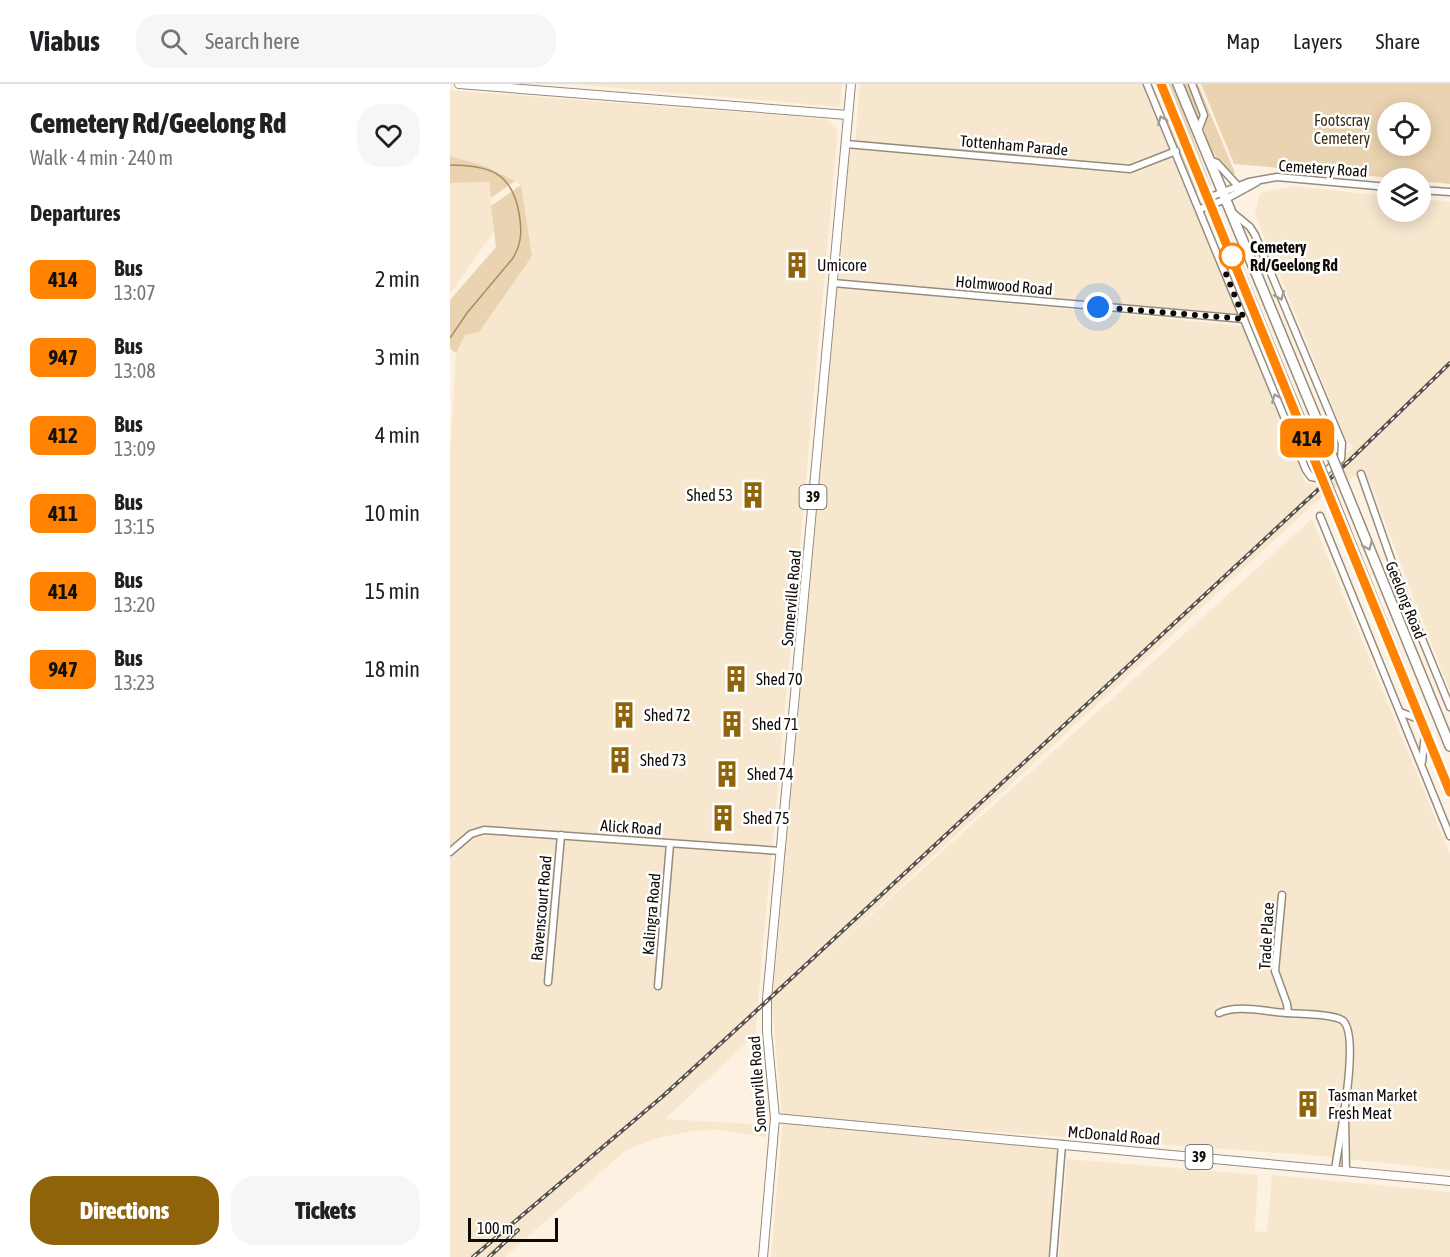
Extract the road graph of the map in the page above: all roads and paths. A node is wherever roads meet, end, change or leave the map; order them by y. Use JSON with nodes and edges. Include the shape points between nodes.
{"nodes":[{"id":1,"x":459,"y":84,"type":"edge"},
{"id":2,"x":851,"y":84,"type":"edge"},
{"id":3,"x":1148,"y":84,"type":"edge"},
{"id":4,"x":1161,"y":84,"type":"edge"},
{"id":5,"x":1178,"y":84,"type":"edge"},
{"id":6,"x":1192,"y":84,"type":"edge"},
{"id":7,"x":848,"y":115,"type":"junction"},
{"id":8,"x":1198,"y":131,"type":"junction"},
{"id":9,"x":846,"y":144,"type":"junction"},
{"id":10,"x":1176,"y":151,"type":"junction"},
{"id":11,"x":1209,"y":160,"type":"junction"},
{"id":12,"x":1258,"y":181,"type":"junction"},
{"id":13,"x":1237,"y":185,"type":"junction"},
{"id":14,"x":1377,"y":186,"type":"edge"},
{"id":15,"x":1431,"y":191,"type":"edge"},
{"id":16,"x":1450,"y":192,"type":"edge"},
{"id":17,"x":1224,"y":195,"type":"junction"},
{"id":18,"x":1209,"y":202,"type":"junction"},
{"id":19,"x":1200,"y":209,"type":"junction"},
{"id":20,"x":1231,"y":210,"type":"junction"},
{"id":21,"x":1234,"y":260,"type":"junction"},
{"id":22,"x":1226,"y":274,"type":"junction"},
{"id":23,"x":833,"y":283,"type":"junction"},
{"id":24,"x":1244,"y":319,"type":"junction"},
{"id":25,"x":1361,"y":474,"type":"dead end"},
{"id":26,"x":1320,"y":516,"type":"dead end"},
{"id":27,"x":1450,"y":708,"type":"edge"},
{"id":28,"x":1400,"y":711,"type":"junction"},
{"id":29,"x":1423,"y":724,"type":"junction"},
{"id":30,"x":1450,"y":746,"type":"edge"},
{"id":31,"x":1422,"y":766,"type":"junction"},
{"id":32,"x":1444,"y":774,"type":"junction"},
{"id":33,"x":1450,"y":783,"type":"edge"},
{"id":34,"x":1450,"y":792,"type":"edge"},
{"id":35,"x":561,"y":835,"type":"junction"},
{"id":36,"x":1450,"y":836,"type":"edge"},
{"id":37,"x":670,"y":844,"type":"junction"},
{"id":38,"x":781,"y":851,"type":"junction"},
{"id":39,"x":450,"y":852,"type":"edge"},
{"id":40,"x":1282,"y":895,"type":"dead end"},
{"id":41,"x":548,"y":982,"type":"dead end"},
{"id":42,"x":658,"y":986,"type":"dead end"},
{"id":43,"x":1219,"y":1013,"type":"dead end"},
{"id":44,"x":1288,"y":1013,"type":"junction"},
{"id":45,"x":1344,"y":1112,"type":"junction"},
{"id":46,"x":776,"y":1118,"type":"junction"},
{"id":47,"x":1062,"y":1144,"type":"junction"},
{"id":48,"x":1335,"y":1170,"type":"junction"},
{"id":49,"x":1346,"y":1171,"type":"junction"},
{"id":50,"x":1450,"y":1181,"type":"edge"},
{"id":51,"x":763,"y":1257,"type":"edge"},
{"id":52,"x":1053,"y":1257,"type":"edge"}],
"edges":[{"from":1,"to":7,"type":"main road"},
{"from":2,"to":7,"type":"main road","name":"Somerville Road"},
{"from":10,"to":3,"type":"street","name":"Geelong Road","one_way":true},
{"from":4,"to":18,"type":"highway","name":"Geelong Road"},
{"from":5,"to":8,"type":"highway","name":"Geelong Road"},
{"from":6,"to":8,"type":"street","name":"Geelong Road","via":[[1204,115]]},
{"from":7,"to":9,"type":"main road","name":"Somerville Road","number":"39"},
{"from":8,"to":11,"type":"highway","name":"Geelong Road"},
{"from":9,"to":10,"type":"street","name":"Tottenham Parade","via":[[1130,170]]},
{"from":9,"to":23,"type":"main road","name":"Somerville Road","number":"39"},
{"from":10,"to":19,"type":"street","name":"Geelong Road"},
{"from":11,"to":13,"type":"street"},
{"from":11,"to":17,"type":"highway","name":"Geelong Road"},
{"from":12,"to":13,"type":"street","name":"Cemetery Road"},
{"from":12,"to":14,"type":"street","name":"Cemetery Road","via":[[1288,177]]},
{"from":12,"to":17,"type":"street","name":"Cemetery Road"},
{"from":13,"to":17,"type":"street","name":"Cemetery Road"},
{"from":15,"to":16,"type":"street"},
{"from":17,"to":18,"type":"street","name":"Cemetery Road"},
{"from":17,"to":20,"type":"highway","name":"Geelong Road"},
{"from":18,"to":19,"type":"street","name":"Cemetery Road"},
{"from":18,"to":21,"type":"highway","name":"Geelong Road"},
{"from":19,"to":22,"type":"street","name":"Geelong Road"},
{"from":20,"to":24,"type":"street","name":"Geelong Road","one_way":true,"via":[[1255,235],[1342,443],[1341,459],[1320,477],[1308,473]]},
{"from":20,"to":30,"type":"highway","name":"Geelong Road","one_way":true,"bridge":true},
{"from":21,"to":22,"type":"street"},
{"from":21,"to":29,"type":"highway","name":"Geelong Road","bridge":true},
{"from":22,"to":24,"type":"street","name":"Geelong Road"},
{"from":23,"to":24,"type":"street","name":"Holmwood Road"},
{"from":23,"to":38,"type":"main road","name":"Somerville Road","number":"39"},
{"from":25,"to":27,"type":"street","name":"Geelong Road","via":[[1400,585]]},
{"from":26,"to":28,"type":"street","name":"Geelong Road"},
{"from":28,"to":29,"type":"street"},
{"from":28,"to":31,"type":"street","name":"Geelong Road"},
{"from":29,"to":31,"type":"street","name":"Geelong Road"},
{"from":29,"to":32,"type":"highway","name":"Geelong Road"},
{"from":31,"to":36,"type":"street","name":"Geelong Road"},
{"from":32,"to":33,"type":"highway"},
{"from":32,"to":34,"type":"highway","name":"Geelong Road"},
{"from":35,"to":37,"type":"street","name":"Alick Road"},
{"from":35,"to":39,"type":"street","name":"Alick Road","via":[[478,831]]},
{"from":35,"to":41,"type":"street","name":"Ravenscourt Road"},
{"from":37,"to":38,"type":"street","name":"Alick Road"},
{"from":37,"to":42,"type":"street","name":"Kalingra Road"},
{"from":38,"to":46,"type":"main road","name":"Somerville Road","number":"39","via":[[767,1004]]},
{"from":40,"to":44,"type":"street","name":"Trade Place","via":[[1275,971]]},
{"from":43,"to":44,"type":"street","via":[[1234,1009]]},
{"from":44,"to":45,"type":"street","via":[[1334,1018],[1348,1026],[1351,1045]]},
{"from":45,"to":48,"type":"street"},
{"from":45,"to":49,"type":"street"},
{"from":46,"to":47,"type":"main road","name":"McDonald Road","number":"39"},
{"from":46,"to":51,"type":"main road","name":"Somerville Road"},
{"from":47,"to":48,"type":"main road","name":"McDonald Road","number":"39"},
{"from":47,"to":52,"type":"street"},
{"from":48,"to":49,"type":"main road","name":"McDonald Road","number":"39"},
{"from":49,"to":50,"type":"main road","name":"McDonald Road","number":"39"}]}
